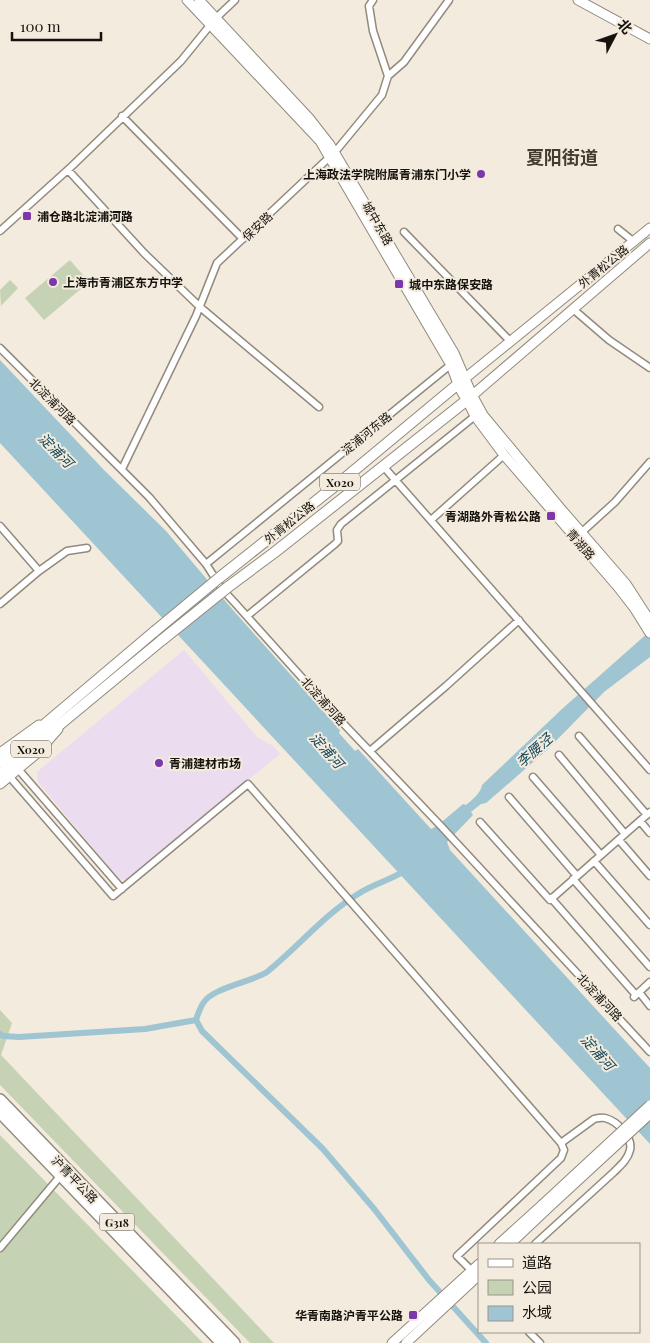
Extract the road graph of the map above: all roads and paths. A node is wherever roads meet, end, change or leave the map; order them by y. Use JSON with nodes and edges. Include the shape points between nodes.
{"nodes":[{"id":1,"x":187,"y":0,"type":"edge"},
{"id":2,"x":199,"y":0,"type":"edge"},
{"id":3,"x":235,"y":0,"type":"edge"},
{"id":4,"x":373,"y":0,"type":"edge"},
{"id":5,"x":449,"y":0,"type":"edge"},
{"id":6,"x":578,"y":0,"type":"edge"},
{"id":7,"x":213,"y":22,"type":"junction"},
{"id":8,"x":650,"y":39,"type":"edge"},
{"id":9,"x":388,"y":76,"type":"junction"},
{"id":10,"x":122,"y":116,"type":"junction"},
{"id":11,"x":332,"y":154,"type":"junction"},
{"id":12,"x":68,"y":170,"type":"junction"},
{"id":13,"x":650,"y":228,"type":"edge"},
{"id":14,"x":618,"y":230,"type":"dead end"},
{"id":15,"x":0,"y":231,"type":"edge"},
{"id":16,"x":404,"y":232,"type":"dead end"},
{"id":17,"x":243,"y":239,"type":"junction"},
{"id":18,"x":634,"y":241,"type":"junction"},
{"id":19,"x":650,"y":243,"type":"edge"},
{"id":20,"x":200,"y":307,"type":"junction"},
{"id":21,"x":573,"y":309,"type":"junction"},
{"id":22,"x":512,"y":342,"type":"junction"},
{"id":23,"x":0,"y":348,"type":"edge"},
{"id":24,"x":454,"y":363,"type":"junction"},
{"id":25,"x":650,"y":368,"type":"edge"},
{"id":26,"x":462,"y":381,"type":"junction"},
{"id":27,"x":470,"y":397,"type":"junction"},
{"id":28,"x":319,"y":407,"type":"dead end"},
{"id":29,"x":474,"y":416,"type":"junction"},
{"id":30,"x":504,"y":454,"type":"junction"},
{"id":31,"x":650,"y":462,"type":"edge"},
{"id":32,"x":383,"y":466,"type":"junction"},
{"id":33,"x":122,"y":469,"type":"junction"},
{"id":34,"x":396,"y":481,"type":"junction"},
{"id":35,"x":431,"y":520,"type":"junction"},
{"id":36,"x":0,"y":526,"type":"edge"},
{"id":37,"x":582,"y":532,"type":"junction"},
{"id":38,"x":87,"y":548,"type":"dead end"},
{"id":39,"x":206,"y":564,"type":"junction"},
{"id":40,"x":39,"y":571,"type":"junction"},
{"id":41,"x":0,"y":604,"type":"edge"},
{"id":42,"x":247,"y":616,"type":"junction"},
{"id":43,"x":519,"y":620,"type":"junction"},
{"id":44,"x":649,"y":628,"type":"edge"},
{"id":45,"x":58,"y":713,"type":"junction"},
{"id":46,"x":62,"y":724,"type":"junction"},
{"id":47,"x":579,"y":736,"type":"dead end"},
{"id":48,"x":370,"y":751,"type":"junction"},
{"id":49,"x":0,"y":753,"type":"edge"},
{"id":50,"x":559,"y":755,"type":"dead end"},
{"id":51,"x":0,"y":762,"type":"edge"},
{"id":52,"x":18,"y":769,"type":"junction"},
{"id":53,"x":650,"y":770,"type":"edge"},
{"id":54,"x":4,"y":775,"type":"edge"},
{"id":55,"x":533,"y":777,"type":"dead end"},
{"id":56,"x":0,"y":784,"type":"edge"},
{"id":57,"x":509,"y":797,"type":"dead end"},
{"id":58,"x":648,"y":814,"type":"edge"},
{"id":59,"x":640,"y":821,"type":"junction"},
{"id":60,"x":480,"y":822,"type":"dead end"},
{"id":61,"x":650,"y":833,"type":"edge"},
{"id":62,"x":625,"y":834,"type":"junction"},
{"id":63,"x":618,"y":840,"type":"junction"},
{"id":64,"x":601,"y":855,"type":"junction"},
{"id":65,"x":594,"y":861,"type":"junction"},
{"id":66,"x":650,"y":876,"type":"edge"},
{"id":67,"x":575,"y":878,"type":"junction"},
{"id":68,"x":122,"y":889,"type":"junction"},
{"id":69,"x":551,"y":898,"type":"junction"},
{"id":70,"x":650,"y":925,"type":"edge"},
{"id":71,"x":650,"y":967,"type":"edge"},
{"id":72,"x":650,"y":982,"type":"edge"},
{"id":73,"x":636,"y":995,"type":"junction"},
{"id":74,"x":650,"y":1006,"type":"edge"},
{"id":75,"x":650,"y":1052,"type":"edge"},
{"id":76,"x":0,"y":1100,"type":"edge"},
{"id":77,"x":650,"y":1105,"type":"edge"},
{"id":78,"x":0,"y":1112,"type":"edge"},
{"id":79,"x":650,"y":1114,"type":"edge"},
{"id":80,"x":561,"y":1143,"type":"junction"},
{"id":81,"x":63,"y":1172,"type":"junction"},
{"id":82,"x":545,"y":1207,"type":"junction"},
{"id":83,"x":500,"y":1243,"type":"edge"},
{"id":84,"x":511,"y":1243,"type":"edge"},
{"id":85,"x":537,"y":1243,"type":"edge"},
{"id":86,"x":0,"y":1248,"type":"edge"},
{"id":87,"x":476,"y":1275,"type":"edge"},
{"id":88,"x":435,"y":1309,"type":"junction"},
{"id":89,"x":530,"y":1333,"type":"edge"},
{"id":90,"x":222,"y":1343,"type":"edge"},
{"id":91,"x":234,"y":1343,"type":"edge"},
{"id":92,"x":392,"y":1343,"type":"edge"},
{"id":93,"x":406,"y":1343,"type":"edge"},
{"id":94,"x":540,"y":1343,"type":"edge"}],
"edges":[{"from":1,"to":7,"type":"main road","name":"城中东路"},
{"from":2,"to":7,"type":"main road","name":"城中东路"},
{"from":3,"to":7,"type":"street"},
{"from":4,"to":9,"type":"street","via":[[369,6],[373,31]]},
{"from":5,"to":9,"type":"street","via":[[404,62]]},
{"from":6,"to":8,"type":"main road"},
{"from":7,"to":10,"type":"street","via":[[181,61]]},
{"from":7,"to":11,"type":"main road","name":"城中东路","via":[[309,118]]},
{"from":9,"to":11,"type":"street","name":"保安路","via":[[382,95]]},
{"from":10,"to":12,"type":"street"},
{"from":10,"to":17,"type":"street"},
{"from":11,"to":17,"type":"street","name":"保安路"},
{"from":11,"to":24,"type":"main road","name":"城中东路"},
{"from":12,"to":15,"type":"street"},
{"from":12,"to":20,"type":"street","via":[[144,253]]},
{"from":13,"to":18,"type":"main road","name":"外青松公路","number":"X020"},
{"from":14,"to":18,"type":"street"},
{"from":16,"to":22,"type":"street"},
{"from":17,"to":20,"type":"street","name":"保安路","via":[[217,264]]},
{"from":18,"to":22,"type":"main road","name":"外青松公路","number":"X020"},
{"from":19,"to":21,"type":"main road","name":"外青松公路","number":"X020"},
{"from":20,"to":28,"type":"street"},
{"from":20,"to":33,"type":"street","name":"保安路"},
{"from":21,"to":25,"type":"street","via":[[609,340]]},
{"from":21,"to":27,"type":"main road","name":"外青松公路","number":"X020"},
{"from":22,"to":26,"type":"main road","name":"外青松公路","number":"X020"},
{"from":23,"to":33,"type":"street","name":"北淀浦河路"},
{"from":24,"to":26,"type":"main road","name":"城中东路"},
{"from":24,"to":39,"type":"street","name":"淀浦河东路"},
{"from":26,"to":27,"type":"main road","name":"青湖路"},
{"from":26,"to":45,"type":"main road","name":"外青松公路","number":"X020","bridge":true},
{"from":27,"to":29,"type":"main road","name":"青湖路"},
{"from":27,"to":32,"type":"main road","name":"外青松公路","number":"X020"},
{"from":27,"to":37,"type":"main road","name":"青湖路"},
{"from":29,"to":30,"type":"main road","name":"青湖路"},
{"from":29,"to":34,"type":"street"},
{"from":30,"to":35,"type":"street"},
{"from":30,"to":44,"type":"main road","name":"青湖路"},
{"from":31,"to":37,"type":"street","via":[[615,502]]},
{"from":32,"to":34,"type":"street"},
{"from":32,"to":46,"type":"main road","name":"外青松公路","number":"X020","bridge":true,"via":[[162,640]]},
{"from":33,"to":39,"type":"street","name":"北淀浦河路"},
{"from":34,"to":35,"type":"street"},
{"from":34,"to":42,"type":"street","via":[[341,524],[335,544]]},
{"from":35,"to":43,"type":"street"},
{"from":36,"to":40,"type":"street"},
{"from":37,"to":44,"type":"main road","name":"青湖路","via":[[626,584]]},
{"from":38,"to":40,"type":"street","via":[[67,550]]},
{"from":39,"to":42,"type":"street","name":"北淀浦河路","via":[[222,589]]},
{"from":40,"to":41,"type":"street"},
{"from":42,"to":48,"type":"street","name":"北淀浦河路"},
{"from":43,"to":48,"type":"street"},
{"from":43,"to":53,"type":"street"},
{"from":45,"to":49,"type":"main road"},
{"from":45,"to":51,"type":"main road","name":"外青松公路","number":"X020"},
{"from":46,"to":52,"type":"main road","via":[[45,745]]},
{"from":46,"to":54,"type":"main road","name":"外青松公路","number":"X020"},
{"from":47,"to":58,"type":"street"},
{"from":48,"to":75,"type":"street","name":"北淀浦河路"},
{"from":50,"to":62,"type":"street"},
{"from":52,"to":54,"type":"main road"},
{"from":52,"to":68,"type":"street"},
{"from":54,"to":56,"type":"main road"},
{"from":54,"to":68,"type":"street","via":[[113,896]]},
{"from":55,"to":64,"type":"street"},
{"from":57,"to":67,"type":"street"},
{"from":58,"to":59,"type":"street"},
{"from":59,"to":61,"type":"street"},
{"from":59,"to":62,"type":"street"},
{"from":60,"to":69,"type":"street"},
{"from":62,"to":63,"type":"street"},
{"from":63,"to":64,"type":"street"},
{"from":63,"to":66,"type":"street"},
{"from":64,"to":65,"type":"street"},
{"from":65,"to":67,"type":"street"},
{"from":65,"to":70,"type":"street"},
{"from":67,"to":69,"type":"street"},
{"from":67,"to":71,"type":"street"},
{"from":68,"to":80,"type":"street","via":[[248,784]]},
{"from":69,"to":73,"type":"street"},
{"from":72,"to":73,"type":"street"},
{"from":73,"to":74,"type":"street"},
{"from":76,"to":81,"type":"highway","name":"沪青平公路","number":"G318"},
{"from":77,"to":82,"type":"main road","bridge":true},
{"from":78,"to":81,"type":"highway","name":"沪青平公路","number":"G318"},
{"from":79,"to":82,"type":"main road","bridge":true},
{"from":80,"to":85,"type":"street","via":[[594,1119],[607,1118],[622,1129],[631,1145],[626,1159],[614,1172]]},
{"from":80,"to":87,"type":"street","via":[[564,1150],[561,1158],[458,1256]]},
{"from":81,"to":86,"type":"street"},
{"from":81,"to":90,"type":"highway","name":"沪青平公路","number":"G318"},
{"from":81,"to":91,"type":"highway","name":"沪青平公路","number":"G318"},
{"from":82,"to":83,"type":"main road"},
{"from":82,"to":84,"type":"main road"},
{"from":87,"to":88,"type":"main road"},
{"from":88,"to":92,"type":"main road"},
{"from":88,"to":93,"type":"main road"},
{"from":89,"to":94,"type":"street"}]}
